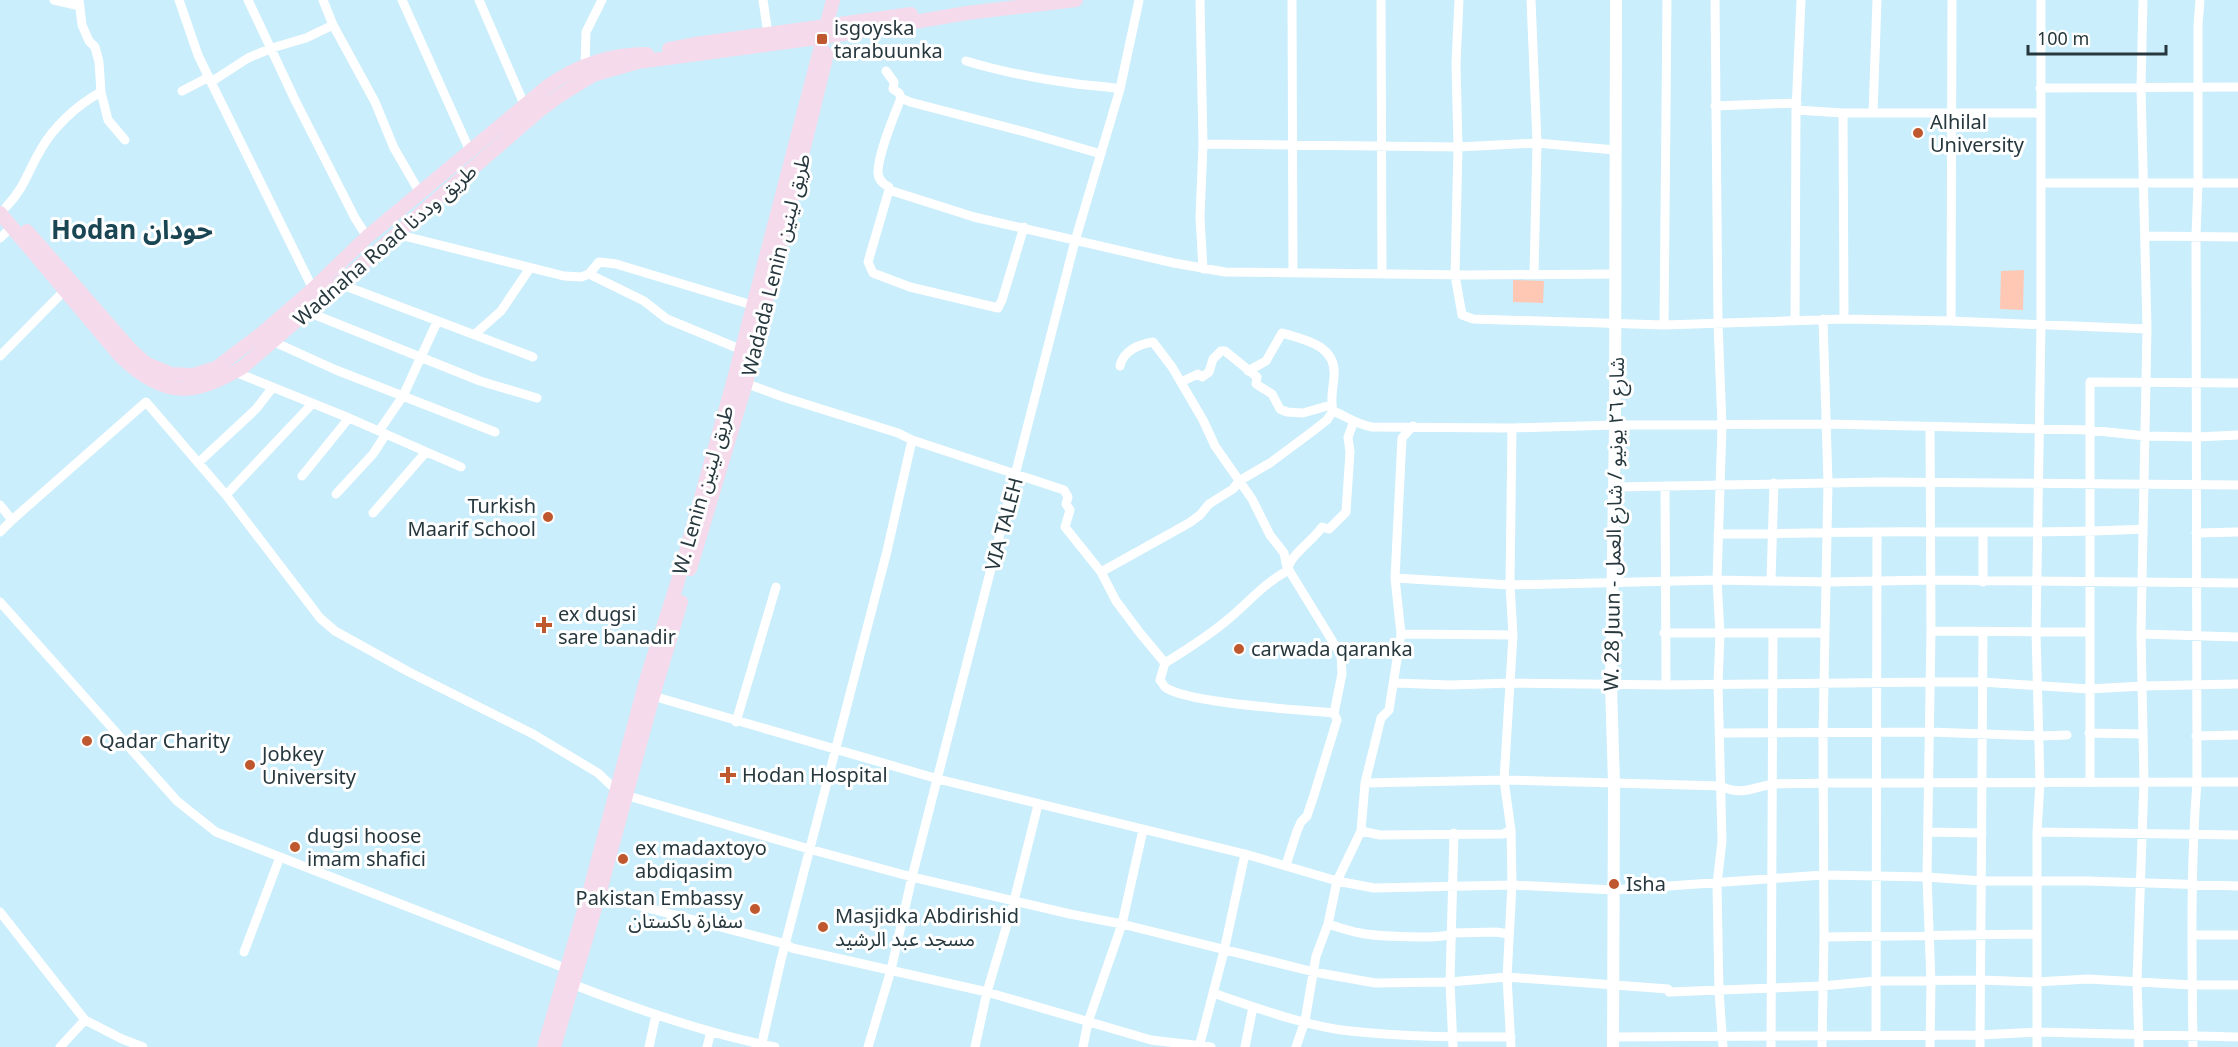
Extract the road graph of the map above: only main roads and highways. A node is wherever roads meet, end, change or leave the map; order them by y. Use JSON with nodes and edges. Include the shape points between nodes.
{"nodes":[{"id":1,"x":833,"y":0,"type":"edge"},
{"id":2,"x":842,"y":0,"type":"edge"},
{"id":3,"x":1008,"y":0,"type":"edge"},
{"id":4,"x":1076,"y":0,"type":"edge"},
{"id":5,"x":902,"y":20,"type":"junction"},
{"id":6,"x":829,"y":31,"type":"junction"},
{"id":7,"x":801,"y":146,"type":"junction"},
{"id":8,"x":2,"y":207,"type":"edge"},
{"id":9,"x":740,"y":381,"type":"junction"},
{"id":10,"x":621,"y":793,"type":"junction"},
{"id":11,"x":569,"y":976,"type":"junction"},
{"id":12,"x":544,"y":1047,"type":"edge"},
{"id":13,"x":554,"y":1047,"type":"edge"}],
"edges":[{"from":1,"to":6,"type":"main road"},
{"from":2,"to":6,"type":"main road","name":"Wadada Lenin طريق لينين"},
{"from":3,"to":5,"type":"main road"},
{"from":4,"to":5,"type":"main road"},
{"from":5,"to":6,"type":"main road"},
{"from":6,"to":7,"type":"main road","name":"Wadada Lenin طريق لينين"},
{"from":6,"to":8,"type":"main road","name":"Wadnaha Road طريق وددنا","via":[[768,34],[603,59],[563,76],[367,237],[261,334],[216,368],[193,375],[162,372],[132,351]]},
{"from":6,"to":8,"type":"main road","name":"Wadnaha Road طريق وددنا","via":[[638,62],[593,75],[539,111],[235,372],[197,388],[171,388],[148,380],[121,357],[12,227]]},
{"from":7,"to":9,"type":"main road","name":"Wadada Lenin طريق لينين"},
{"from":7,"to":9,"type":"main road","name":"W. Lenin طريق لينين","via":[[752,305]]},
{"from":9,"to":10,"type":"main road","name":"W. Lenin طريق لينين"},
{"from":9,"to":10,"type":"main road","name":"Wadada Lenin طريق لينين"},
{"from":10,"to":11,"type":"main road","name":"Wadada Lenin طريق لينين"},
{"from":11,"to":12,"type":"main road"},
{"from":11,"to":13,"type":"main road","name":"Wadada Lenin طريق لينين"}]}
